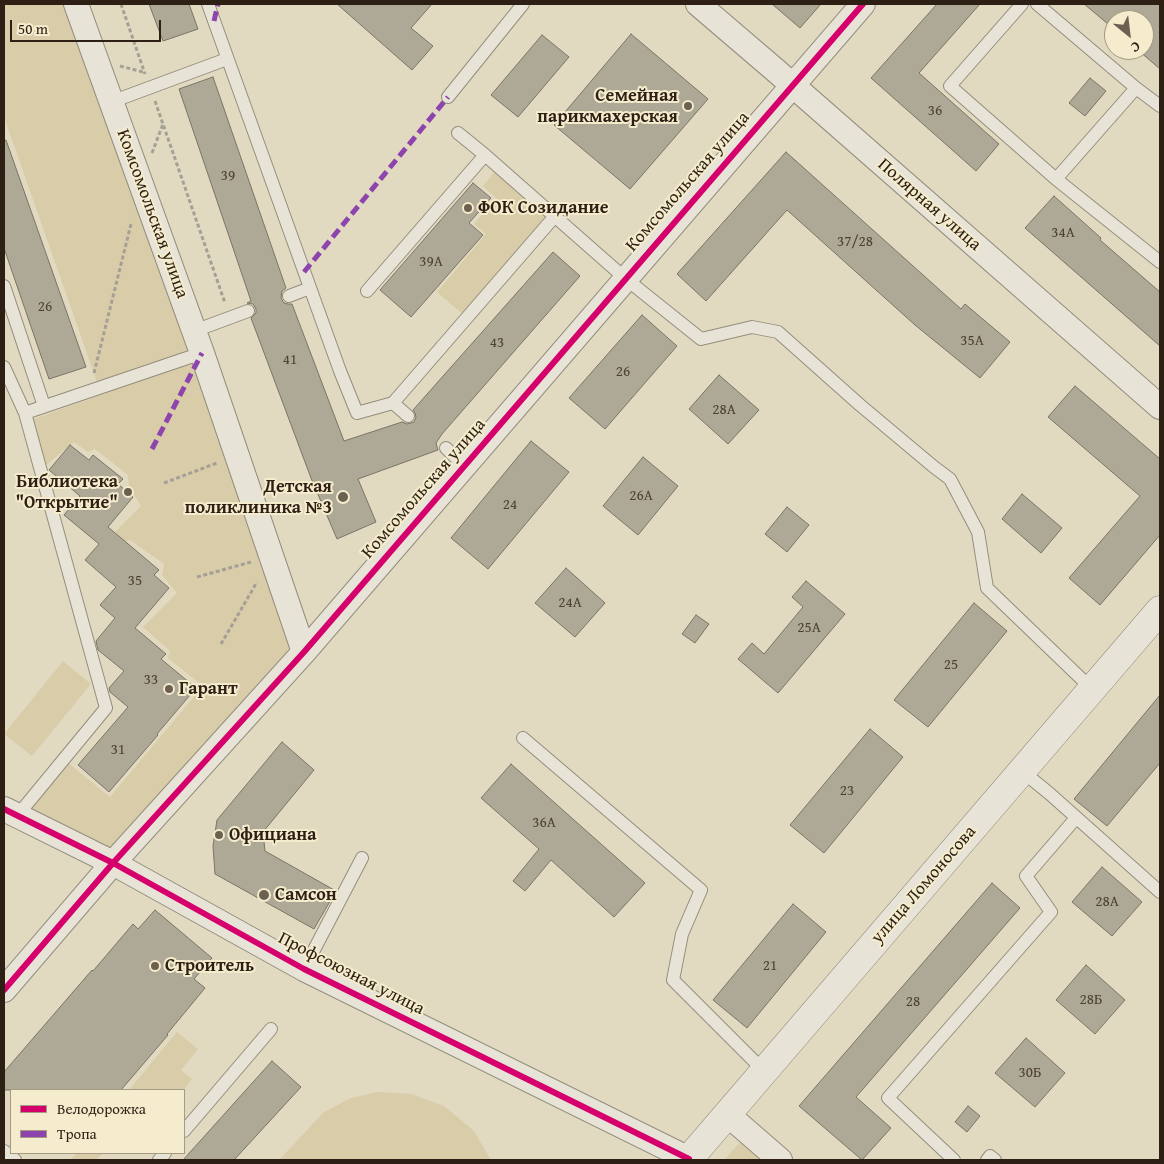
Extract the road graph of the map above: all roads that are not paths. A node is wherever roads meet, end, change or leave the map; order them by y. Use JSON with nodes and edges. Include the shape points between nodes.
{"nodes":[{"id":1,"x":76,"y":4,"type":"edge"},
{"id":2,"x":208,"y":4,"type":"edge"},
{"id":3,"x":523,"y":4,"type":"edge"},
{"id":4,"x":698,"y":4,"type":"edge"},
{"id":5,"x":863,"y":4,"type":"edge"},
{"id":6,"x":1022,"y":4,"type":"edge"},
{"id":7,"x":1037,"y":4,"type":"edge"},
{"id":8,"x":227,"y":58,"type":"junction"},
{"id":9,"x":792,"y":86,"type":"junction"},
{"id":10,"x":1136,"y":88,"type":"junction"},
{"id":11,"x":448,"y":97,"type":"dead end"},
{"id":12,"x":111,"y":102,"type":"junction"},
{"id":13,"x":1160,"y":106,"type":"edge"},
{"id":14,"x":458,"y":133,"type":"dead end"},
{"id":15,"x":485,"y":155,"type":"junction"},
{"id":16,"x":1056,"y":179,"type":"junction"},
{"id":17,"x":555,"y":216,"type":"junction"},
{"id":18,"x":1160,"y":262,"type":"edge"},
{"id":19,"x":626,"y":278,"type":"junction"},
{"id":20,"x":4,"y":286,"type":"edge"},
{"id":21,"x":310,"y":288,"type":"junction"},
{"id":22,"x":367,"y":291,"type":"dead end"},
{"id":23,"x":289,"y":296,"type":"dead end"},
{"id":24,"x":248,"y":311,"type":"dead end"},
{"id":25,"x":198,"y":342,"type":"junction"},
{"id":26,"x":4,"y":367,"type":"edge"},
{"id":27,"x":393,"y":403,"type":"junction"},
{"id":28,"x":44,"y":406,"type":"junction"},
{"id":29,"x":1160,"y":407,"type":"edge"},
{"id":30,"x":24,"y":413,"type":"junction"},
{"id":31,"x":408,"y":416,"type":"dead end"},
{"id":32,"x":446,"y":448,"type":"dead end"},
{"id":33,"x":464,"y":466,"type":"junction"},
{"id":34,"x":1160,"y":610,"type":"edge"},
{"id":35,"x":304,"y":652,"type":"junction"},
{"id":36,"x":1092,"y":689,"type":"junction"},
{"id":37,"x":523,"y":738,"type":"dead end"},
{"id":38,"x":1022,"y":771,"type":"junction"},
{"id":39,"x":10,"y":812,"type":"edge"},
{"id":40,"x":1076,"y":818,"type":"junction"},
{"id":41,"x":362,"y":858,"type":"dead end"},
{"id":42,"x":113,"y":863,"type":"junction"},
{"id":43,"x":1160,"y":892,"type":"edge"},
{"id":44,"x":304,"y":969,"type":"junction"},
{"id":45,"x":4,"y":990,"type":"edge"},
{"id":46,"x":271,"y":1029,"type":"dead end"},
{"id":47,"x":764,"y":1071,"type":"junction"},
{"id":48,"x":727,"y":1114,"type":"junction"},
{"id":49,"x":185,"y":1130,"type":"edge"},
{"id":50,"x":4,"y":1151,"type":"edge"},
{"id":51,"x":15,"y":1160,"type":"edge"},
{"id":52,"x":689,"y":1160,"type":"edge"},
{"id":53,"x":780,"y":1160,"type":"edge"},
{"id":54,"x":954,"y":1160,"type":"edge"},
{"id":55,"x":987,"y":1160,"type":"edge"},
{"id":56,"x":995,"y":1160,"type":"edge"}],
"edges":[{"from":1,"to":12,"type":"street","name":"Комсомольская улица"},
{"from":2,"to":8,"type":"lane"},
{"from":3,"to":11,"type":"lane"},
{"from":4,"to":9,"type":"street","name":"Полярная улица"},
{"from":5,"to":9,"type":"street","name":"Комсомольская улица"},
{"from":6,"to":16,"type":"lane","via":[[950,86]]},
{"from":7,"to":10,"type":"lane"},
{"from":8,"to":12,"type":"lane"},
{"from":8,"to":21,"type":"lane"},
{"from":9,"to":19,"type":"street","name":"Комсомольская улица"},
{"from":9,"to":29,"type":"street","name":"Полярная улица"},
{"from":10,"to":13,"type":"lane"},
{"from":10,"to":16,"type":"lane"},
{"from":12,"to":25,"type":"street","name":"Комсомольская улица"},
{"from":14,"to":15,"type":"lane"},
{"from":15,"to":17,"type":"lane"},
{"from":15,"to":22,"type":"lane"},
{"from":16,"to":18,"type":"lane"},
{"from":17,"to":19,"type":"lane"},
{"from":17,"to":27,"type":"lane"},
{"from":19,"to":33,"type":"street","name":"Комсомольская улица"},
{"from":19,"to":36,"type":"lane","via":[[701,339],[752,327],[778,332],[950,479],[978,532],[987,588]]},
{"from":20,"to":28,"type":"lane"},
{"from":21,"to":23,"type":"lane"},
{"from":21,"to":27,"type":"lane","via":[[357,413]]},
{"from":24,"to":25,"type":"lane","via":[[230,318]]},
{"from":25,"to":28,"type":"lane","via":[[90,390]]},
{"from":25,"to":35,"type":"street","name":"Комсомольская улица"},
{"from":26,"to":30,"type":"lane"},
{"from":27,"to":31,"type":"lane"},
{"from":28,"to":30,"type":"lane"},
{"from":30,"to":39,"type":"lane","via":[[106,708]]},
{"from":32,"to":33,"type":"lane"},
{"from":33,"to":35,"type":"street","name":"Комсомольская улица"},
{"from":34,"to":36,"type":"street","name":"улица Ломоносова"},
{"from":35,"to":42,"type":"street","name":"Комсомольская улица"},
{"from":36,"to":38,"type":"street","name":"улица Ломоносова"},
{"from":37,"to":47,"type":"lane","via":[[701,890],[682,934],[673,980]]},
{"from":38,"to":40,"type":"lane"},
{"from":38,"to":47,"type":"street","name":"улица Ломоносова"},
{"from":39,"to":42,"type":"street","name":"Профсоюзная улица"},
{"from":40,"to":43,"type":"lane"},
{"from":40,"to":54,"type":"lane","via":[[1026,876],[1052,912],[888,1098]]},
{"from":41,"to":44,"type":"lane"},
{"from":42,"to":44,"type":"street","name":"Профсоюзная улица"},
{"from":42,"to":45,"type":"street","name":"Комсомольская улица"},
{"from":44,"to":52,"type":"street","name":"Профсоюзная улица"},
{"from":46,"to":49,"type":"lane"},
{"from":47,"to":48,"type":"street","name":"улица Ломоносова"},
{"from":48,"to":52,"type":"street","name":"улица Ломоносова"},
{"from":48,"to":53,"type":"street"},
{"from":50,"to":51,"type":"lane"},
{"from":55,"to":56,"type":"lane","via":[[990,1156]]}]}
